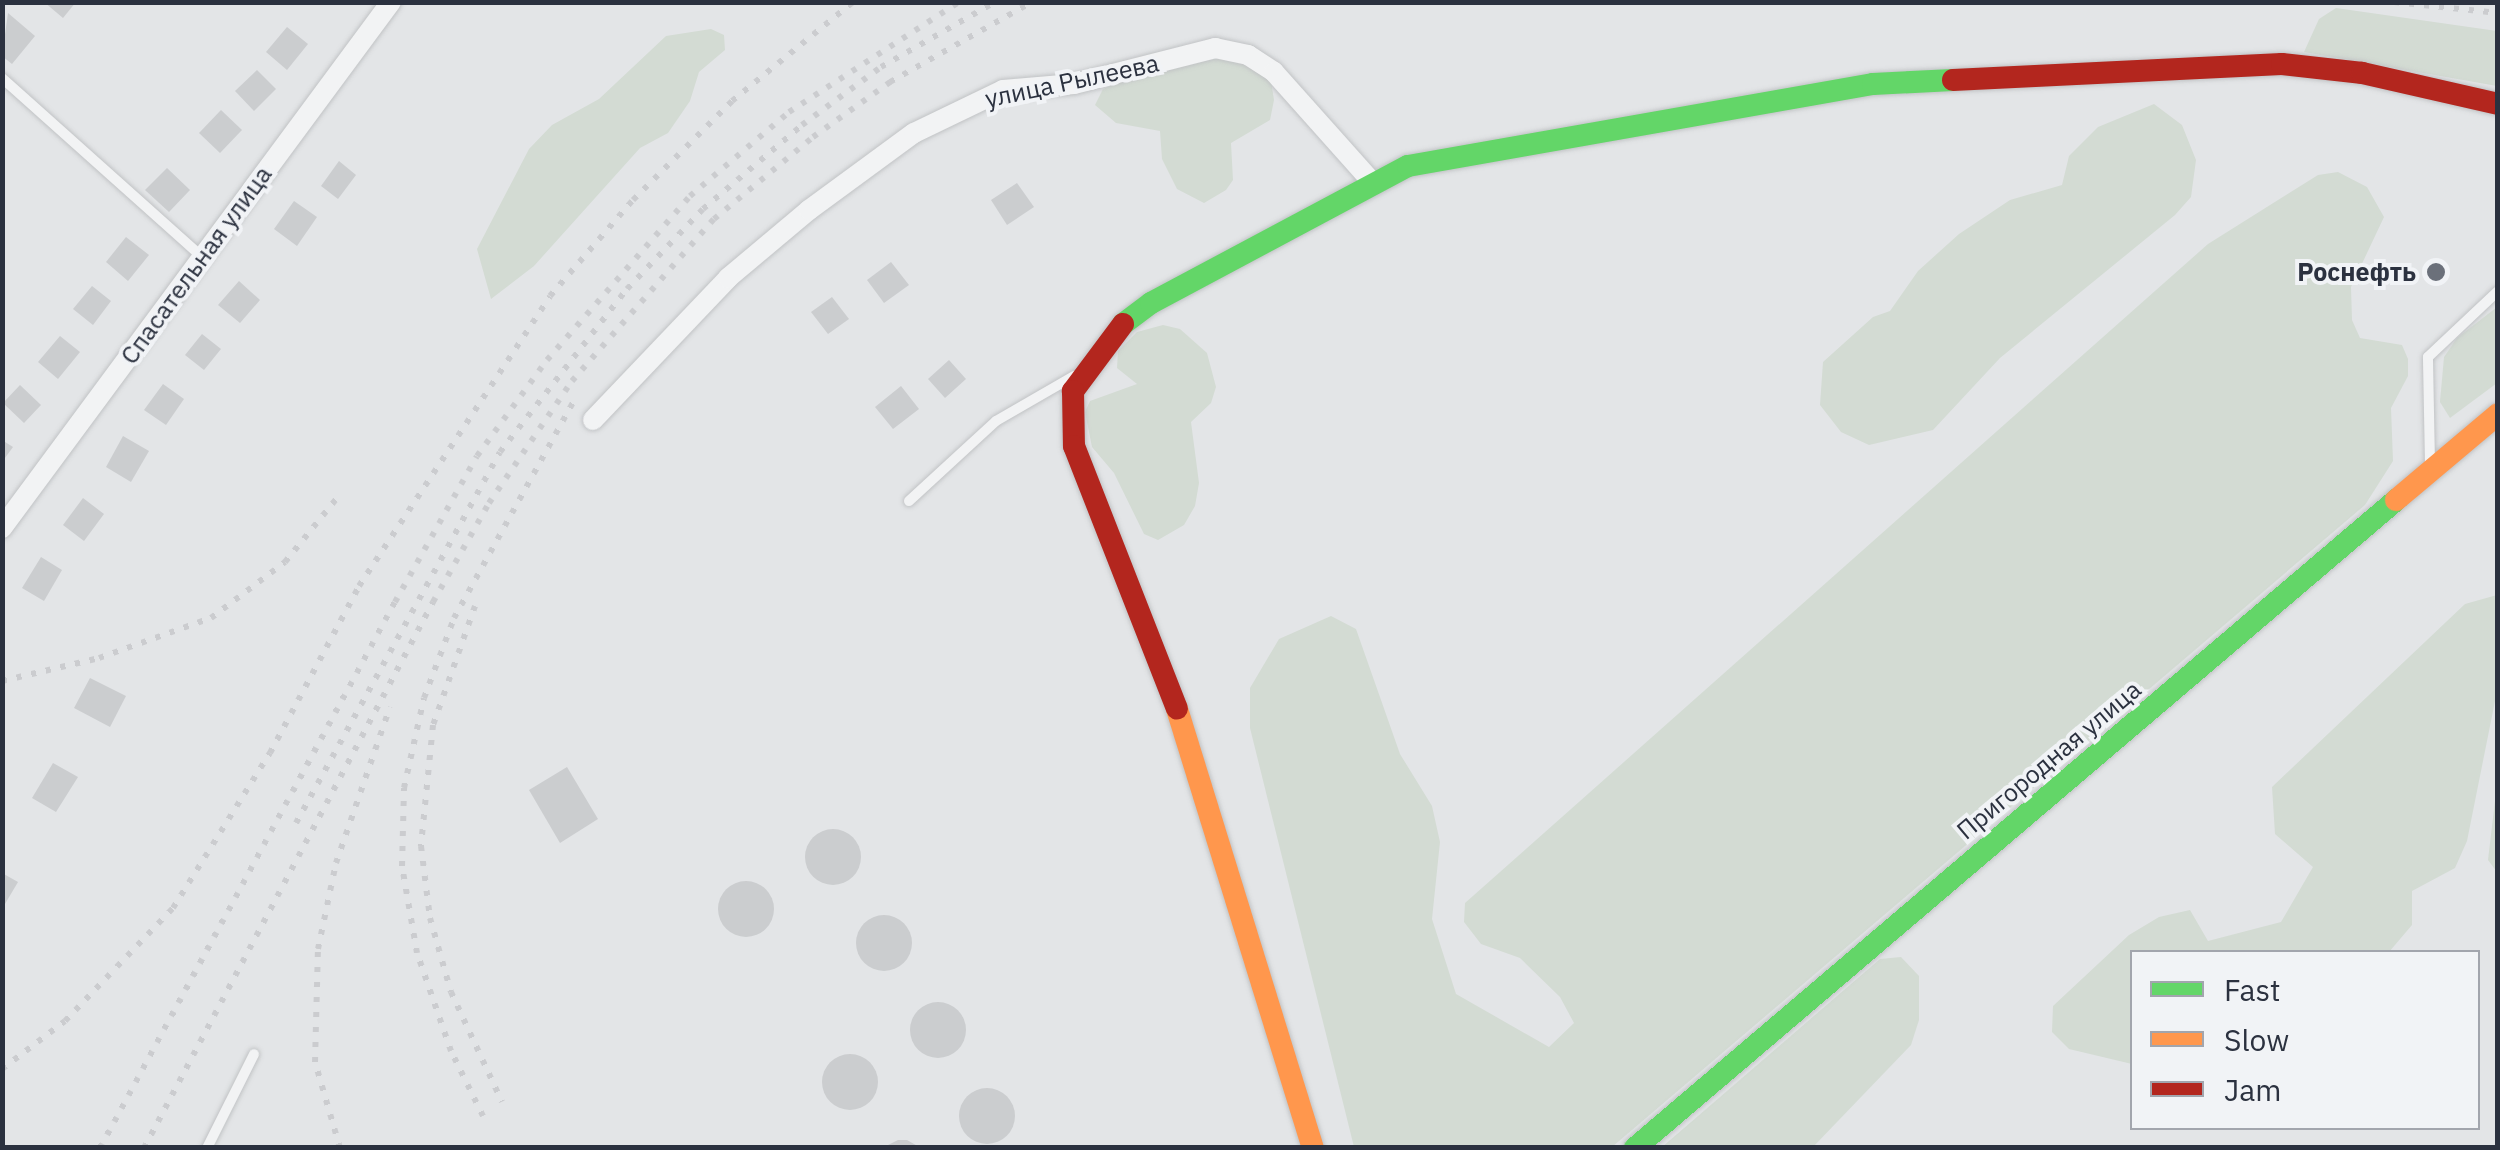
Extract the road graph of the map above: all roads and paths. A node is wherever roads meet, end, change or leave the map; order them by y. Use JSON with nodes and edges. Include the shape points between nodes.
{"nodes":[{"id":1,"x":391,"y":2,"type":"edge"},
{"id":2,"x":2,"y":78,"type":"edge"},
{"id":3,"x":2498,"y":104,"type":"edge"},
{"id":4,"x":1372,"y":182,"type":"junction"},
{"id":5,"x":201,"y":256,"type":"junction"},
{"id":6,"x":2498,"y":291,"type":"edge"},
{"id":7,"x":1079,"y":374,"type":"junction"},
{"id":8,"x":2498,"y":414,"type":"edge"},
{"id":9,"x":593,"y":420,"type":"dead end"},
{"id":10,"x":2430,"y":472,"type":"junction"},
{"id":11,"x":909,"y":501,"type":"dead end"},
{"id":12,"x":2,"y":528,"type":"edge"},
{"id":13,"x":254,"y":1054,"type":"dead end"},
{"id":14,"x":208,"y":1148,"type":"edge"},
{"id":15,"x":1313,"y":1148,"type":"edge"},
{"id":16,"x":1635,"y":1148,"type":"edge"}],
"edges":[{"from":1,"to":5,"type":"street","name":"Спасательная улица"},
{"from":2,"to":5,"type":"lane"},
{"from":3,"to":4,"type":"street","via":[[2362,73],[2282,64],[1873,84],[1633,130],[1441,157]]},
{"from":4,"to":7,"type":"street","via":[[1151,303],[1113,332]]},
{"from":4,"to":9,"type":"street","name":"улица Рылеева","via":[[1274,72],[1248,55],[1215,48],[1074,84],[1002,90],[914,133],[809,210],[728,278]]},
{"from":5,"to":12,"type":"street","name":"Спасательная улица"},
{"from":6,"to":10,"type":"lane","via":[[2428,357]]},
{"from":7,"to":11,"type":"lane","via":[[996,422]]},
{"from":7,"to":15,"type":"street","via":[[1074,446],[1192,748],[1265,1008]]},
{"from":8,"to":10,"type":"street","name":"Пригородная улица"},
{"from":10,"to":16,"type":"street","name":"Пригородная улица"},
{"from":13,"to":14,"type":"lane"}]}
